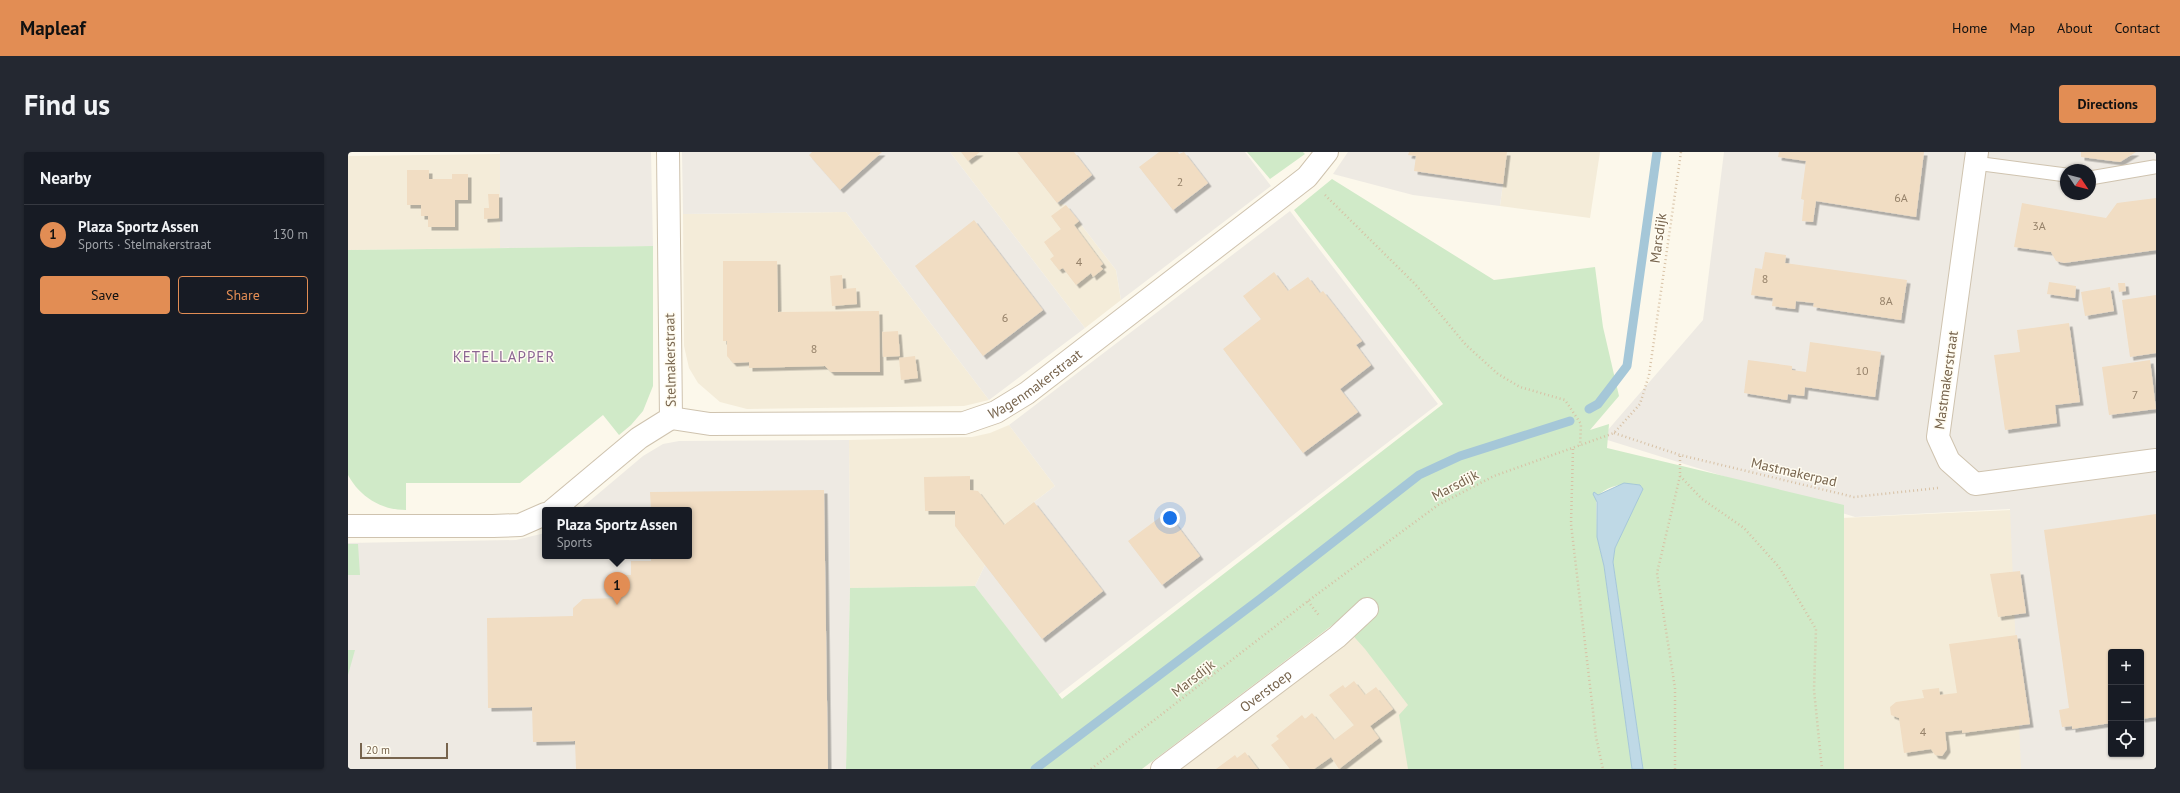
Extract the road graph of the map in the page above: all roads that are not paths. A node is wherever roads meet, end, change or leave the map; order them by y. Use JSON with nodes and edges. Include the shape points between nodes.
{"nodes":[{"id":1,"x":668,"y":152,"type":"edge"},
{"id":2,"x":1327,"y":152,"type":"edge"},
{"id":3,"x":1976,"y":158,"type":"edge"},
{"id":4,"x":2154,"y":167,"type":"dead end"},
{"id":5,"x":2060,"y":174,"type":"edge"},
{"id":6,"x":2096,"y":177,"type":"edge"},
{"id":7,"x":671,"y":418,"type":"junction"},
{"id":8,"x":2156,"y":460,"type":"edge"},
{"id":9,"x":557,"y":507,"type":"edge"},
{"id":10,"x":542,"y":515,"type":"edge"},
{"id":11,"x":348,"y":526,"type":"edge"},
{"id":12,"x":1367,"y":609,"type":"dead end"},
{"id":13,"x":1162,"y":769,"type":"edge"}],
"edges":[{"from":1,"to":7,"type":"street","name":"Stelmakerstraat"},
{"from":2,"to":7,"type":"street","name":"Wagenmakerstraat","via":[[1307,177],[1027,393],[996,412],[964,423],[710,424]]},
{"from":3,"to":5,"type":"lane"},
{"from":3,"to":8,"type":"street","name":"Mastmakerstraat","via":[[1938,437],[1949,461],[1975,484]]},
{"from":4,"to":6,"type":"lane"},
{"from":7,"to":9,"type":"street","name":"Stelmakerstraat","via":[[639,438]]},
{"from":10,"to":11,"type":"street","via":[[520,525]]},
{"from":12,"to":13,"type":"street","name":"Overstoep","via":[[1337,638]]}]}
